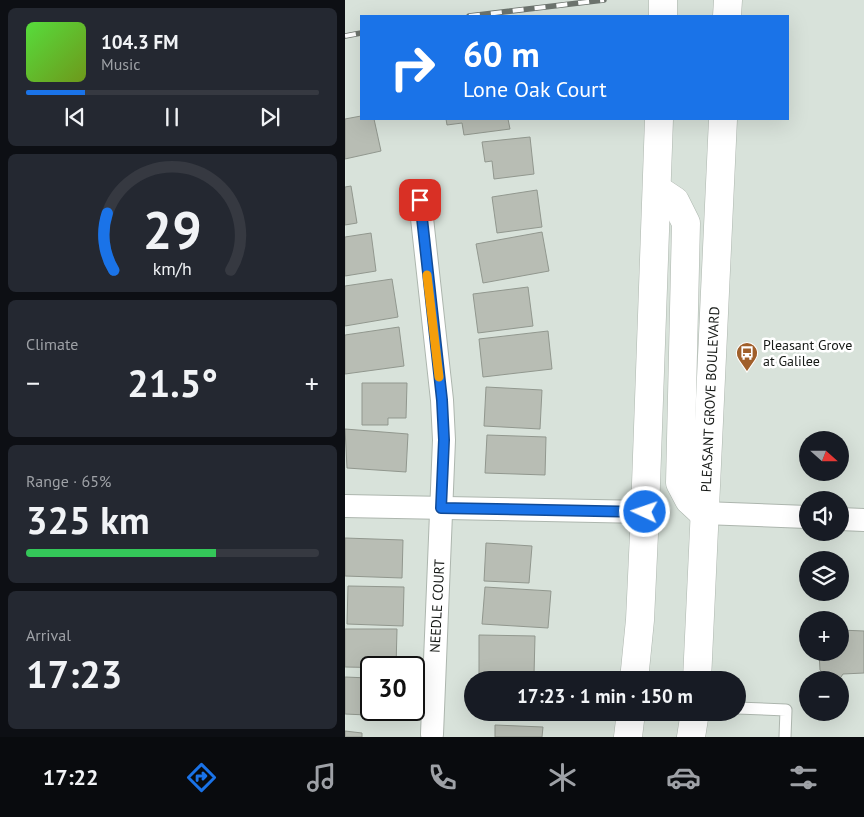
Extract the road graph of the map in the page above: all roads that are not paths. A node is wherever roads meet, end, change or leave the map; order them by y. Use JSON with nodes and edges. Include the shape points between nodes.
{"nodes":[{"id":1,"x":663,"y":0,"type":"edge"},
{"id":2,"x":728,"y":0,"type":"edge"},
{"id":3,"x":663,"y":15,"type":"edge"},
{"id":4,"x":727,"y":15,"type":"edge"},
{"id":5,"x":659,"y":120,"type":"edge"},
{"id":6,"x":723,"y":120,"type":"edge"},
{"id":7,"x":657,"y":189,"type":"junction"},
{"id":8,"x":420,"y":200,"type":"dead end"},
{"id":9,"x":345,"y":506,"type":"edge"},
{"id":10,"x":441,"y":508,"type":"junction"},
{"id":11,"x":645,"y":512,"type":"junction"},
{"id":12,"x":703,"y":513,"type":"junction"},
{"id":13,"x":799,"y":517,"type":"edge"},
{"id":14,"x":849,"y":519,"type":"edge"},
{"id":15,"x":864,"y":520,"type":"edge"},
{"id":16,"x":635,"y":671,"type":"edge"},
{"id":17,"x":698,"y":671,"type":"edge"},
{"id":18,"x":746,"y":708,"type":"edge"},
{"id":19,"x":630,"y":721,"type":"edge"},
{"id":20,"x":694,"y":721,"type":"edge"},
{"id":21,"x":432,"y":734,"type":"dead end"},
{"id":22,"x":628,"y":737,"type":"edge"},
{"id":23,"x":691,"y":737,"type":"edge"},
{"id":24,"x":785,"y":737,"type":"edge"}],
"edges":[{"from":1,"to":3,"type":"main road"},
{"from":2,"to":4,"type":"main road"},
{"from":5,"to":7,"type":"main road"},
{"from":6,"to":12,"type":"main road","name":"PLEASANT GROVE BOULEVARD"},
{"from":7,"to":11,"type":"main road"},
{"from":7,"to":12,"type":"main road","via":[[675,201],[686,223],[680,483],[689,500]]},
{"from":8,"to":10,"type":"street","name":"NEEDLE COURT","via":[[442,400]]},
{"from":9,"to":10,"type":"street"},
{"from":10,"to":11,"type":"street"},
{"from":10,"to":21,"type":"street","name":"NEEDLE COURT"},
{"from":11,"to":16,"type":"main road"},
{"from":12,"to":13,"type":"street"},
{"from":12,"to":17,"type":"main road","name":"PLEASANT GROVE BOULEVARD","via":[[704,571]]},
{"from":14,"to":15,"type":"street"},
{"from":18,"to":24,"type":"lane","via":[[786,710]]},
{"from":19,"to":22,"type":"main road"},
{"from":20,"to":23,"type":"main road"}]}
